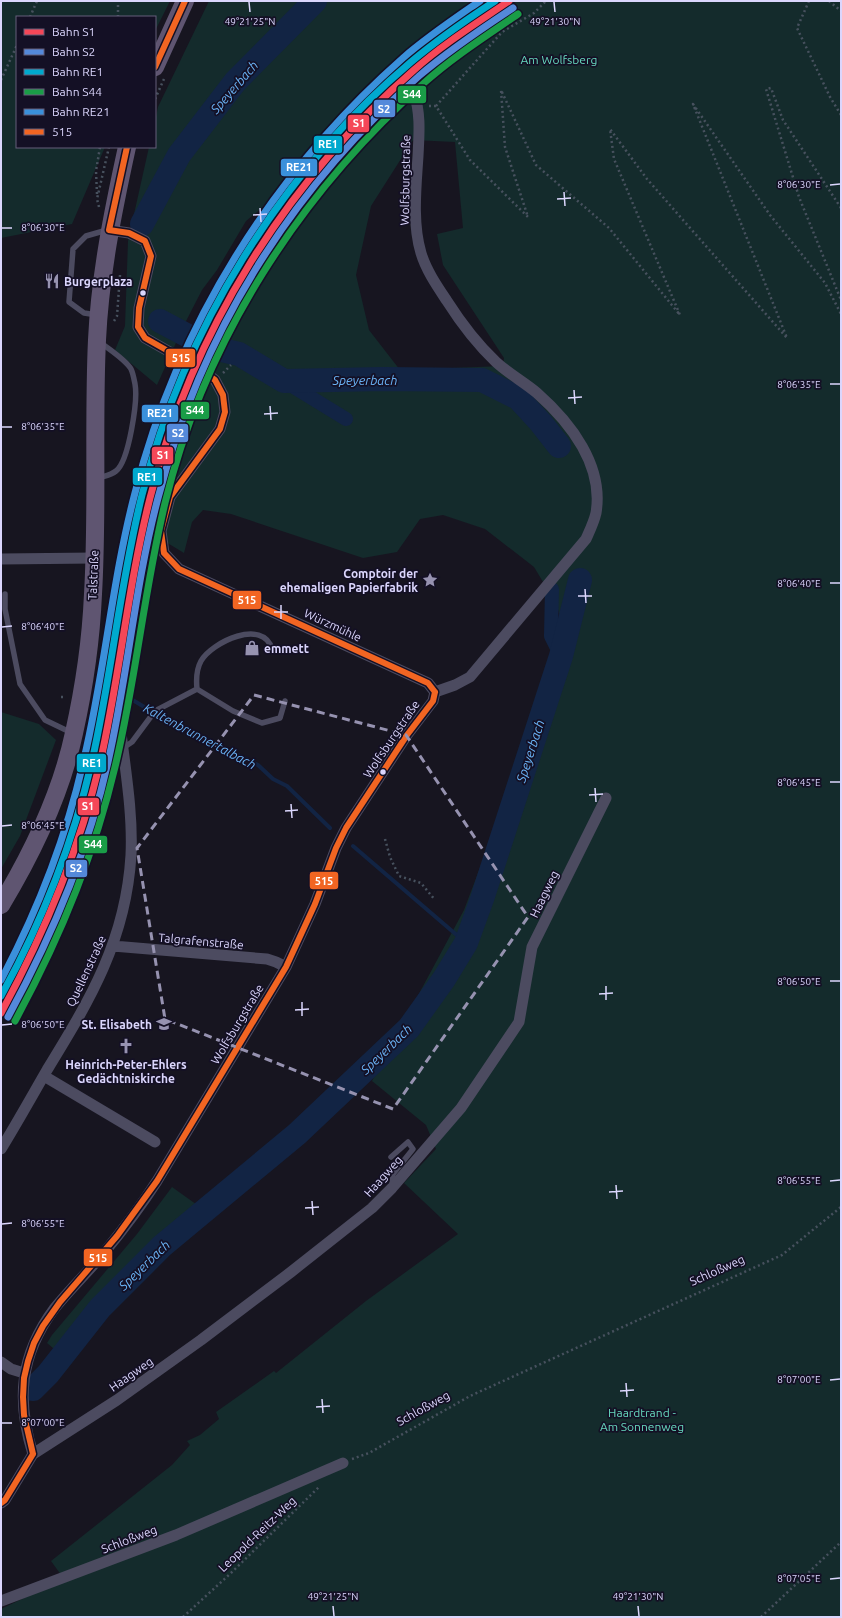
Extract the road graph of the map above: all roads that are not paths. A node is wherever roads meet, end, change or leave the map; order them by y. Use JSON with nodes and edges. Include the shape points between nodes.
{"nodes":[{"id":1,"x":185,"y":1,"type":"edge"},
{"id":2,"x":156,"y":65,"type":"edge"},
{"id":3,"x":414,"y":93,"type":"dead end"},
{"id":4,"x":127,"y":148,"type":"edge"},
{"id":5,"x":109,"y":230,"type":"junction"},
{"id":6,"x":99,"y":315,"type":"junction"},
{"id":7,"x":97,"y":340,"type":"junction"},
{"id":8,"x":94,"y":479,"type":"junction"},
{"id":9,"x":94,"y":558,"type":"junction"},
{"id":10,"x":1,"y":559,"type":"edge"},
{"id":11,"x":5,"y":594,"type":"dead end"},
{"id":12,"x":272,"y":649,"type":"dead end"},
{"id":13,"x":197,"y":689,"type":"junction"},
{"id":14,"x":435,"y":692,"type":"junction"},
{"id":15,"x":285,"y":701,"type":"dead end"},
{"id":16,"x":120,"y":725,"type":"dead end"},
{"id":17,"x":74,"y":734,"type":"junction"},
{"id":18,"x":123,"y":748,"type":"junction"},
{"id":19,"x":606,"y":798,"type":"dead end"},
{"id":20,"x":1,"y":905,"type":"edge"},
{"id":21,"x":113,"y":946,"type":"junction"},
{"id":22,"x":286,"y":967,"type":"junction"},
{"id":23,"x":44,"y":1076,"type":"junction"},
{"id":24,"x":155,"y":1142,"type":"dead end"},
{"id":25,"x":1,"y":1149,"type":"edge"},
{"id":26,"x":391,"y":1157,"type":"dead end"},
{"id":27,"x":392,"y":1188,"type":"junction"},
{"id":28,"x":1,"y":1362,"type":"edge"},
{"id":29,"x":24,"y":1373,"type":"junction"},
{"id":30,"x":33,"y":1454,"type":"junction"},
{"id":31,"x":343,"y":1463,"type":"road end"},
{"id":32,"x":1,"y":1503,"type":"edge"},
{"id":33,"x":1,"y":1601,"type":"edge"}],
"edges":[{"from":1,"to":2,"type":"main road"},
{"from":3,"to":14,"type":"street","name":"Wolfsburgstraße","via":[[419,106],[420,126],[417,234],[427,268],[447,301],[483,349],[537,393],[558,414],[586,453],[597,487],[596,514],[586,539],[470,677]]},
{"from":4,"to":5,"type":"main road","name":"Talstraße"},
{"from":5,"to":6,"type":"main road","name":"Talstraße"},
{"from":5,"to":6,"type":"lane","via":[[86,236],[73,249],[69,302],[84,313]]},
{"from":5,"to":14,"type":"street","name":"Würzmühle","via":[[129,233],[145,241],[151,256],[138,321],[138,327],[145,338],[200,369],[215,380],[223,395],[225,412],[220,429],[170,497],[161,531],[164,553],[179,569],[428,683]]},
{"from":6,"to":7,"type":"main road","name":"Talstraße"},
{"from":7,"to":8,"type":"main road","name":"Talstraße"},
{"from":7,"to":8,"type":"lane","via":[[130,367],[135,385],[135,399],[125,458],[116,471]]},
{"from":8,"to":9,"type":"main road","name":"Talstraße"},
{"from":9,"to":10,"type":"street"},
{"from":9,"to":17,"type":"main road","name":"Talstraße","via":[[91,622]]},
{"from":11,"to":17,"type":"lane","via":[[5,609],[20,684],[44,720]]},
{"from":12,"to":13,"type":"lane","via":[[270,642],[264,637],[249,634],[238,635],[223,642],[207,653],[200,663],[196,675]]},
{"from":13,"to":15,"type":"lane","via":[[233,711],[262,723],[280,718]]},
{"from":13,"to":18,"type":"lane","via":[[155,711],[132,742]]},
{"from":14,"to":22,"type":"street","name":"Wolfsburgstraße","via":[[433,701],[407,735],[346,828]]},
{"from":16,"to":18,"type":"street","name":"Quellenstraße"},
{"from":17,"to":20,"type":"main road","name":"Talstraße","via":[[51,806],[21,871]]},
{"from":18,"to":21,"type":"street","name":"Quellenstraße","via":[[131,855],[128,886]]},
{"from":19,"to":27,"type":"street","name":"Haagweg","via":[[532,947],[519,1022],[461,1108]]},
{"from":21,"to":22,"type":"street","name":"Talgrafenstraße","via":[[267,959]]},
{"from":21,"to":23,"type":"street","name":"Quellenstraße","via":[[86,1005]]},
{"from":22,"to":29,"type":"street","name":"Wolfsburgstraße","via":[[143,1203],[40,1330]]},
{"from":23,"to":24,"type":"street"},
{"from":23,"to":25,"type":"street","name":"Quellenstraße"},
{"from":26,"to":27,"type":"lane","via":[[408,1142],[413,1149],[393,1174]]},
{"from":27,"to":30,"type":"street","name":"Haagweg","via":[[353,1224],[201,1340],[117,1400]]},
{"from":28,"to":29,"type":"street","via":[[11,1369]]},
{"from":29,"to":30,"type":"street","via":[[22,1406]]},
{"from":30,"to":32,"type":"street"},
{"from":31,"to":33,"type":"street","name":"Schloßweg","via":[[176,1535]]}]}
